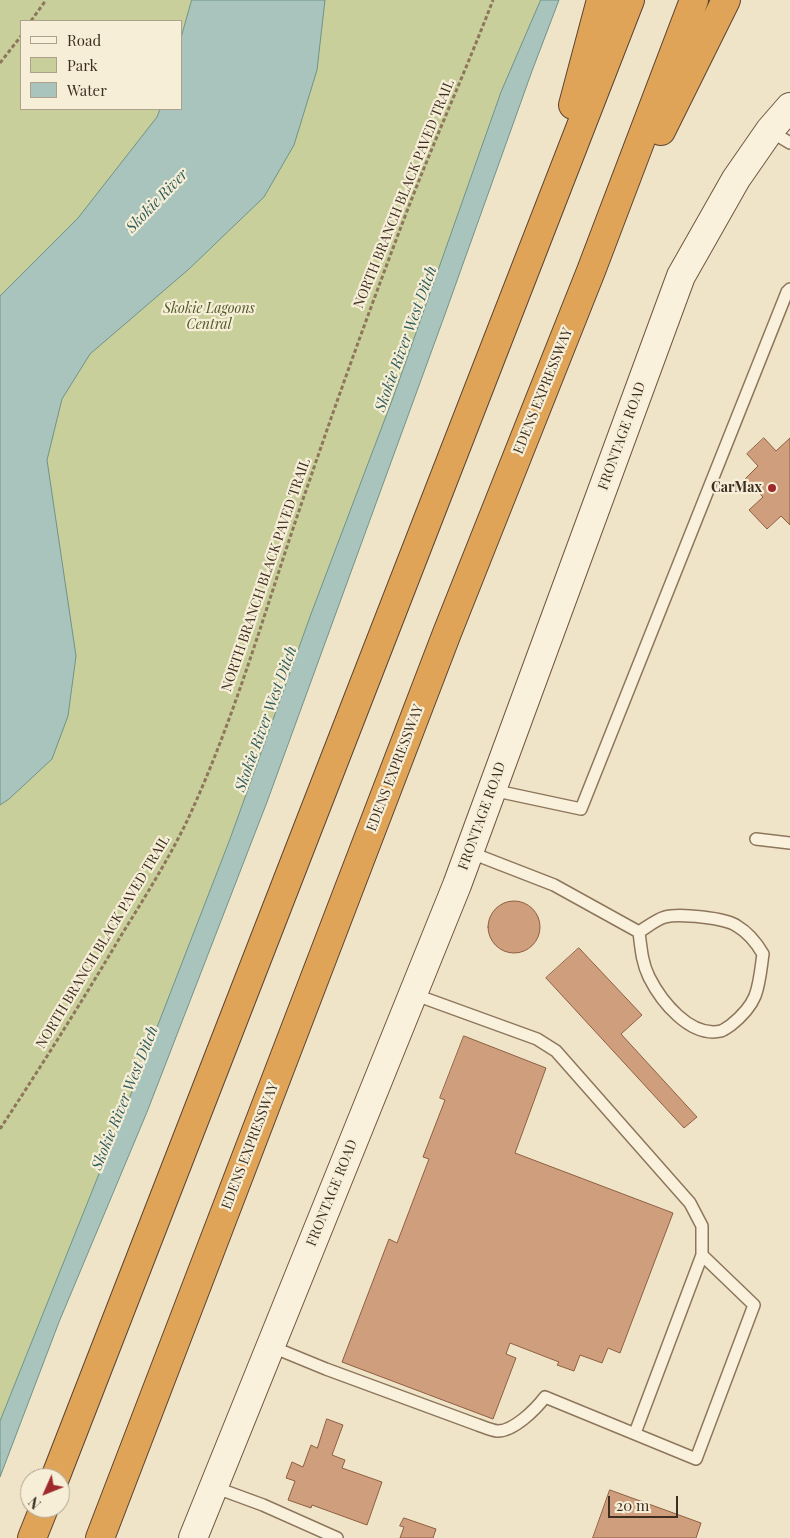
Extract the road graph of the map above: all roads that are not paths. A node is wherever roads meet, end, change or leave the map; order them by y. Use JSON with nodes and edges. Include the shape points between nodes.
{"nodes":[{"id":1,"x":601,"y":0,"type":"edge"},
{"id":2,"x":630,"y":0,"type":"edge"},
{"id":3,"x":694,"y":0,"type":"edge"},
{"id":4,"x":726,"y":0,"type":"edge"},
{"id":5,"x":790,"y":107,"type":"edge"},
{"id":6,"x":780,"y":136,"type":"edge"},
{"id":7,"x":535,"y":246,"type":"junction"},
{"id":8,"x":591,"y":271,"type":"junction"},
{"id":9,"x":790,"y":289,"type":"edge"},
{"id":10,"x":492,"y":790,"type":"junction"},
{"id":11,"x":756,"y":840,"type":"dead end"},
{"id":12,"x":790,"y":843,"type":"edge"},
{"id":13,"x":469,"y":852,"type":"junction"},
{"id":14,"x":639,"y":932,"type":"junction"},
{"id":15,"x":413,"y":994,"type":"junction"},
{"id":16,"x":702,"y":1255,"type":"junction"},
{"id":17,"x":270,"y":1346,"type":"junction"},
{"id":18,"x":635,"y":1434,"type":"junction"},
{"id":19,"x":59,"y":1468,"type":"edge"},
{"id":20,"x":213,"y":1487,"type":"junction"},
{"id":21,"x":40,"y":1518,"type":"edge"},
{"id":22,"x":32,"y":1538,"type":"edge"},
{"id":23,"x":100,"y":1538,"type":"edge"},
{"id":24,"x":193,"y":1538,"type":"edge"},
{"id":25,"x":337,"y":1538,"type":"edge"}],
"edges":[{"from":1,"to":7,"type":"highway"},
{"from":2,"to":7,"type":"highway"},
{"from":3,"to":8,"type":"highway","name":"EDENS EXPRESSWAY"},
{"from":4,"to":8,"type":"highway"},
{"from":5,"to":6,"type":"main road","name":"FRONTAGE ROAD"},
{"from":6,"to":10,"type":"main road","name":"FRONTAGE ROAD","via":[[736,179],[681,276]]},
{"from":7,"to":19,"type":"highway"},
{"from":8,"to":23,"type":"highway","name":"EDENS EXPRESSWAY","via":[[447,633]]},
{"from":9,"to":10,"type":"lane","via":[[581,809]]},
{"from":10,"to":13,"type":"main road","name":"FRONTAGE ROAD"},
{"from":11,"to":12,"type":"lane"},
{"from":13,"to":14,"type":"lane","via":[[554,884]]},
{"from":13,"to":15,"type":"main road","name":"FRONTAGE ROAD"},
{"from":14,"to":14,"type":"lane","via":[[642,958],[658,994],[686,1023],[704,1031],[722,1031],[743,1016],[755,996],[763,954],[753,938],[736,924],[712,918],[665,917]]},
{"from":15,"to":16,"type":"lane","via":[[537,1039],[556,1051],[690,1203],[702,1226]]},
{"from":15,"to":17,"type":"main road","name":"FRONTAGE ROAD"},
{"from":16,"to":18,"type":"lane"},
{"from":16,"to":18,"type":"lane","via":[[754,1305],[696,1459]]},
{"from":17,"to":18,"type":"lane","via":[[498,1431],[513,1426],[537,1408],[545,1397]]},
{"from":17,"to":20,"type":"main road","name":"FRONTAGE ROAD"},
{"from":20,"to":24,"type":"main road","name":"FRONTAGE ROAD"},
{"from":20,"to":25,"type":"lane"},
{"from":21,"to":22,"type":"highway"}]}
